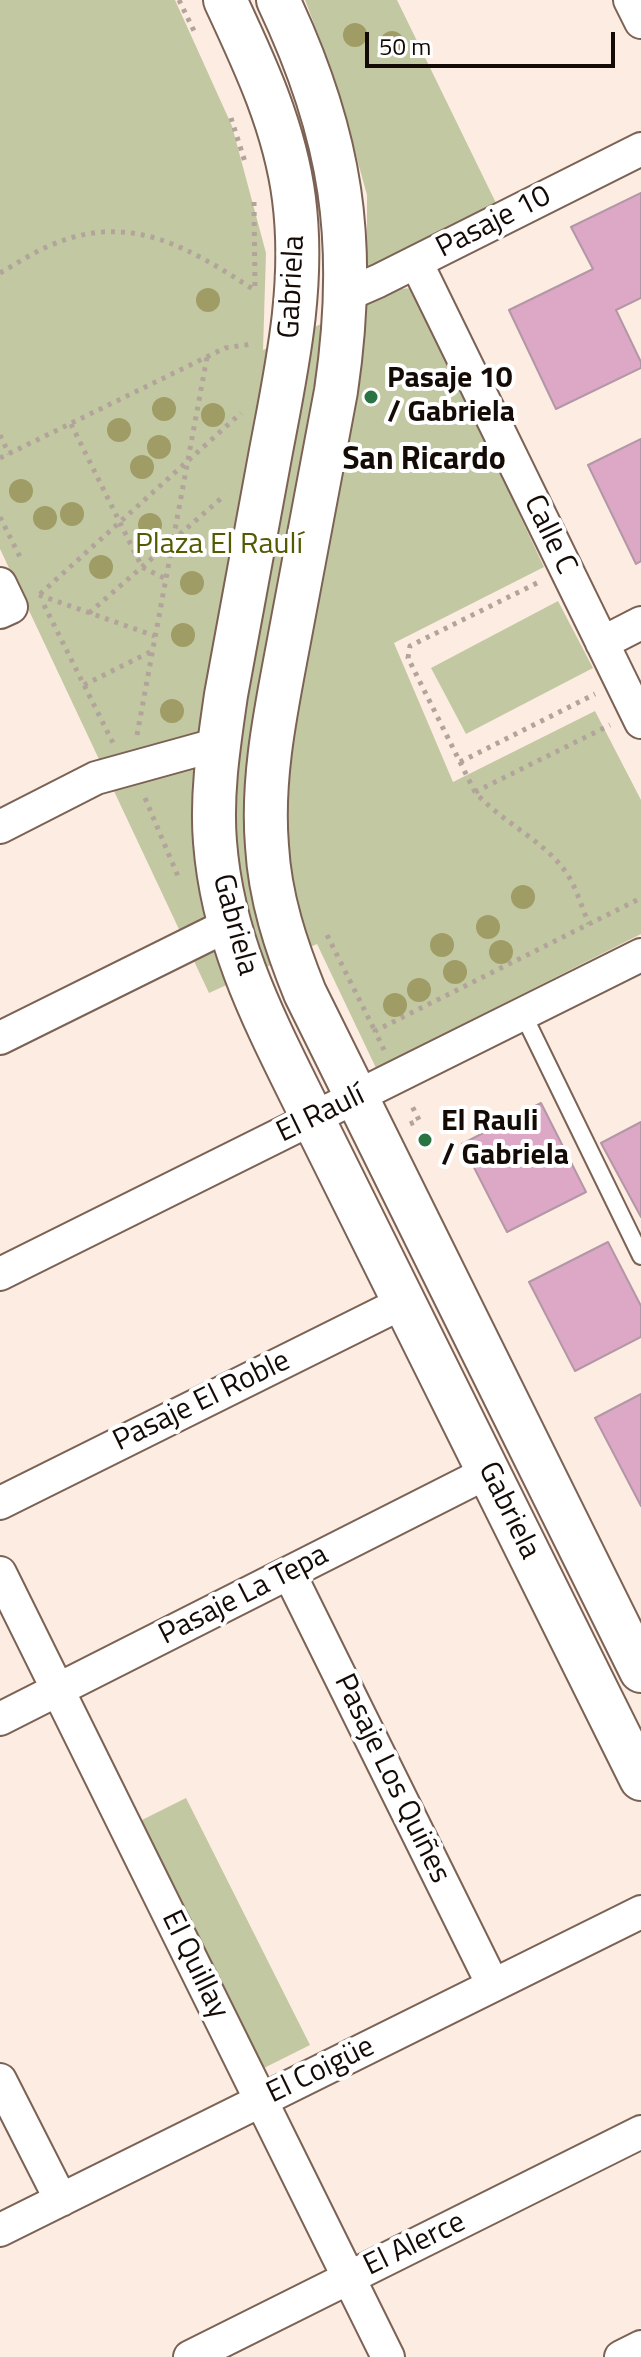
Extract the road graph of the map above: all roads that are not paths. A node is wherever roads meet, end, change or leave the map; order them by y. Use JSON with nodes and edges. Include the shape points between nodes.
{"nodes":[{"id":1,"x":225,"y":0,"type":"edge"},
{"id":2,"x":278,"y":0,"type":"edge"},
{"id":3,"x":630,"y":0,"type":"edge"},
{"id":4,"x":641,"y":22,"type":"edge"},
{"id":5,"x":641,"y":149,"type":"edge"},
{"id":6,"x":416,"y":262,"type":"junction"},
{"id":7,"x":346,"y":295,"type":"junction"},
{"id":8,"x":641,"y":623,"type":"edge"},
{"id":9,"x":602,"y":643,"type":"junction"},
{"id":10,"x":639,"y":717,"type":"edge"},
{"id":11,"x":219,"y":744,"type":"junction"},
{"id":12,"x":0,"y":827,"type":"edge"},
{"id":13,"x":216,"y":931,"type":"junction"},
{"id":14,"x":641,"y":955,"type":"edge"},
{"id":15,"x":523,"y":1014,"type":"junction"},
{"id":16,"x":0,"y":1038,"type":"edge"},
{"id":17,"x":356,"y":1097,"type":"junction"},
{"id":18,"x":313,"y":1119,"type":"junction"},
{"id":19,"x":641,"y":1256,"type":"edge"},
{"id":20,"x":0,"y":1274,"type":"edge"},
{"id":21,"x":404,"y":1302,"type":"junction"},
{"id":22,"x":488,"y":1472,"type":"junction"},
{"id":23,"x":0,"y":1503,"type":"edge"},
{"id":24,"x":0,"y":1573,"type":"edge"},
{"id":25,"x":289,"y":1573,"type":"junction"},
{"id":26,"x":641,"y":1671,"type":"edge"},
{"id":27,"x":58,"y":1690,"type":"junction"},
{"id":28,"x":0,"y":1719,"type":"edge"},
{"id":29,"x":641,"y":1779,"type":"edge"},
{"id":30,"x":641,"y":1912,"type":"edge"},
{"id":31,"x":493,"y":1985,"type":"junction"},
{"id":32,"x":0,"y":2080,"type":"edge"},
{"id":33,"x":261,"y":2100,"type":"junction"},
{"id":34,"x":641,"y":2132,"type":"edge"},
{"id":35,"x":61,"y":2200,"type":"junction"},
{"id":36,"x":0,"y":2230,"type":"edge"},
{"id":37,"x":349,"y":2278,"type":"junction"},
{"id":38,"x":641,"y":2347,"type":"edge"},
{"id":39,"x":190,"y":2357,"type":"edge"},
{"id":40,"x":388,"y":2357,"type":"edge"},
{"id":41,"x":621,"y":2357,"type":"edge"}],
"edges":[{"from":1,"to":11,"type":"street","name":"Gabriela","via":[[277,120],[298,236],[298,275],[291,344]]},
{"from":2,"to":7,"type":"street","name":"Gabriela","via":[[315,86],[336,166]]},
{"from":3,"to":4,"type":"street"},
{"from":5,"to":6,"type":"street","name":"Pasaje 10"},
{"from":6,"to":7,"type":"street","name":"Pasaje 10"},
{"from":6,"to":9,"type":"street","name":"Calle C"},
{"from":7,"to":17,"type":"street","name":"Gabriela","via":[[336,391],[279,696],[266,804],[280,925],[305,993]]},
{"from":8,"to":9,"type":"street"},
{"from":9,"to":10,"type":"street","name":"Calle C"},
{"from":11,"to":12,"type":"street","via":[[96,778]]},
{"from":11,"to":13,"type":"street","name":"Gabriela","via":[[214,792]]},
{"from":13,"to":16,"type":"street"},
{"from":13,"to":18,"type":"street","name":"Gabriela","via":[[254,995]]},
{"from":14,"to":15,"type":"street","name":"El Raulí"},
{"from":15,"to":17,"type":"street","name":"El Raulí"},
{"from":15,"to":19,"type":"lane"},
{"from":17,"to":18,"type":"street","name":"El Raulí"},
{"from":17,"to":26,"type":"street","name":"Gabriela"},
{"from":18,"to":20,"type":"street","name":"El Raulí"},
{"from":18,"to":21,"type":"street","name":"Gabriela"},
{"from":21,"to":22,"type":"street","name":"Gabriela"},
{"from":21,"to":23,"type":"street","name":"Pasaje El Roble"},
{"from":22,"to":25,"type":"street","name":"Pasaje La Tepa"},
{"from":22,"to":29,"type":"street","name":"Gabriela"},
{"from":24,"to":27,"type":"street","name":"El Quillay"},
{"from":25,"to":27,"type":"street","name":"Pasaje La Tepa"},
{"from":25,"to":31,"type":"street","name":"Pasaje Los Quiñes"},
{"from":27,"to":28,"type":"street","name":"Pasaje La Tepa"},
{"from":27,"to":33,"type":"street","name":"El Quillay"},
{"from":30,"to":31,"type":"street","name":"El Coigüe"},
{"from":31,"to":33,"type":"street","name":"El Coigüe"},
{"from":32,"to":35,"type":"street"},
{"from":33,"to":35,"type":"street","name":"El Coigüe"},
{"from":33,"to":37,"type":"street","name":"El Quillay"},
{"from":34,"to":37,"type":"street","name":"El Alerce"},
{"from":35,"to":36,"type":"street","name":"El Coigüe"},
{"from":37,"to":39,"type":"street","name":"El Alerce"},
{"from":37,"to":40,"type":"street","name":"El Quillay"},
{"from":38,"to":41,"type":"street"}]}
